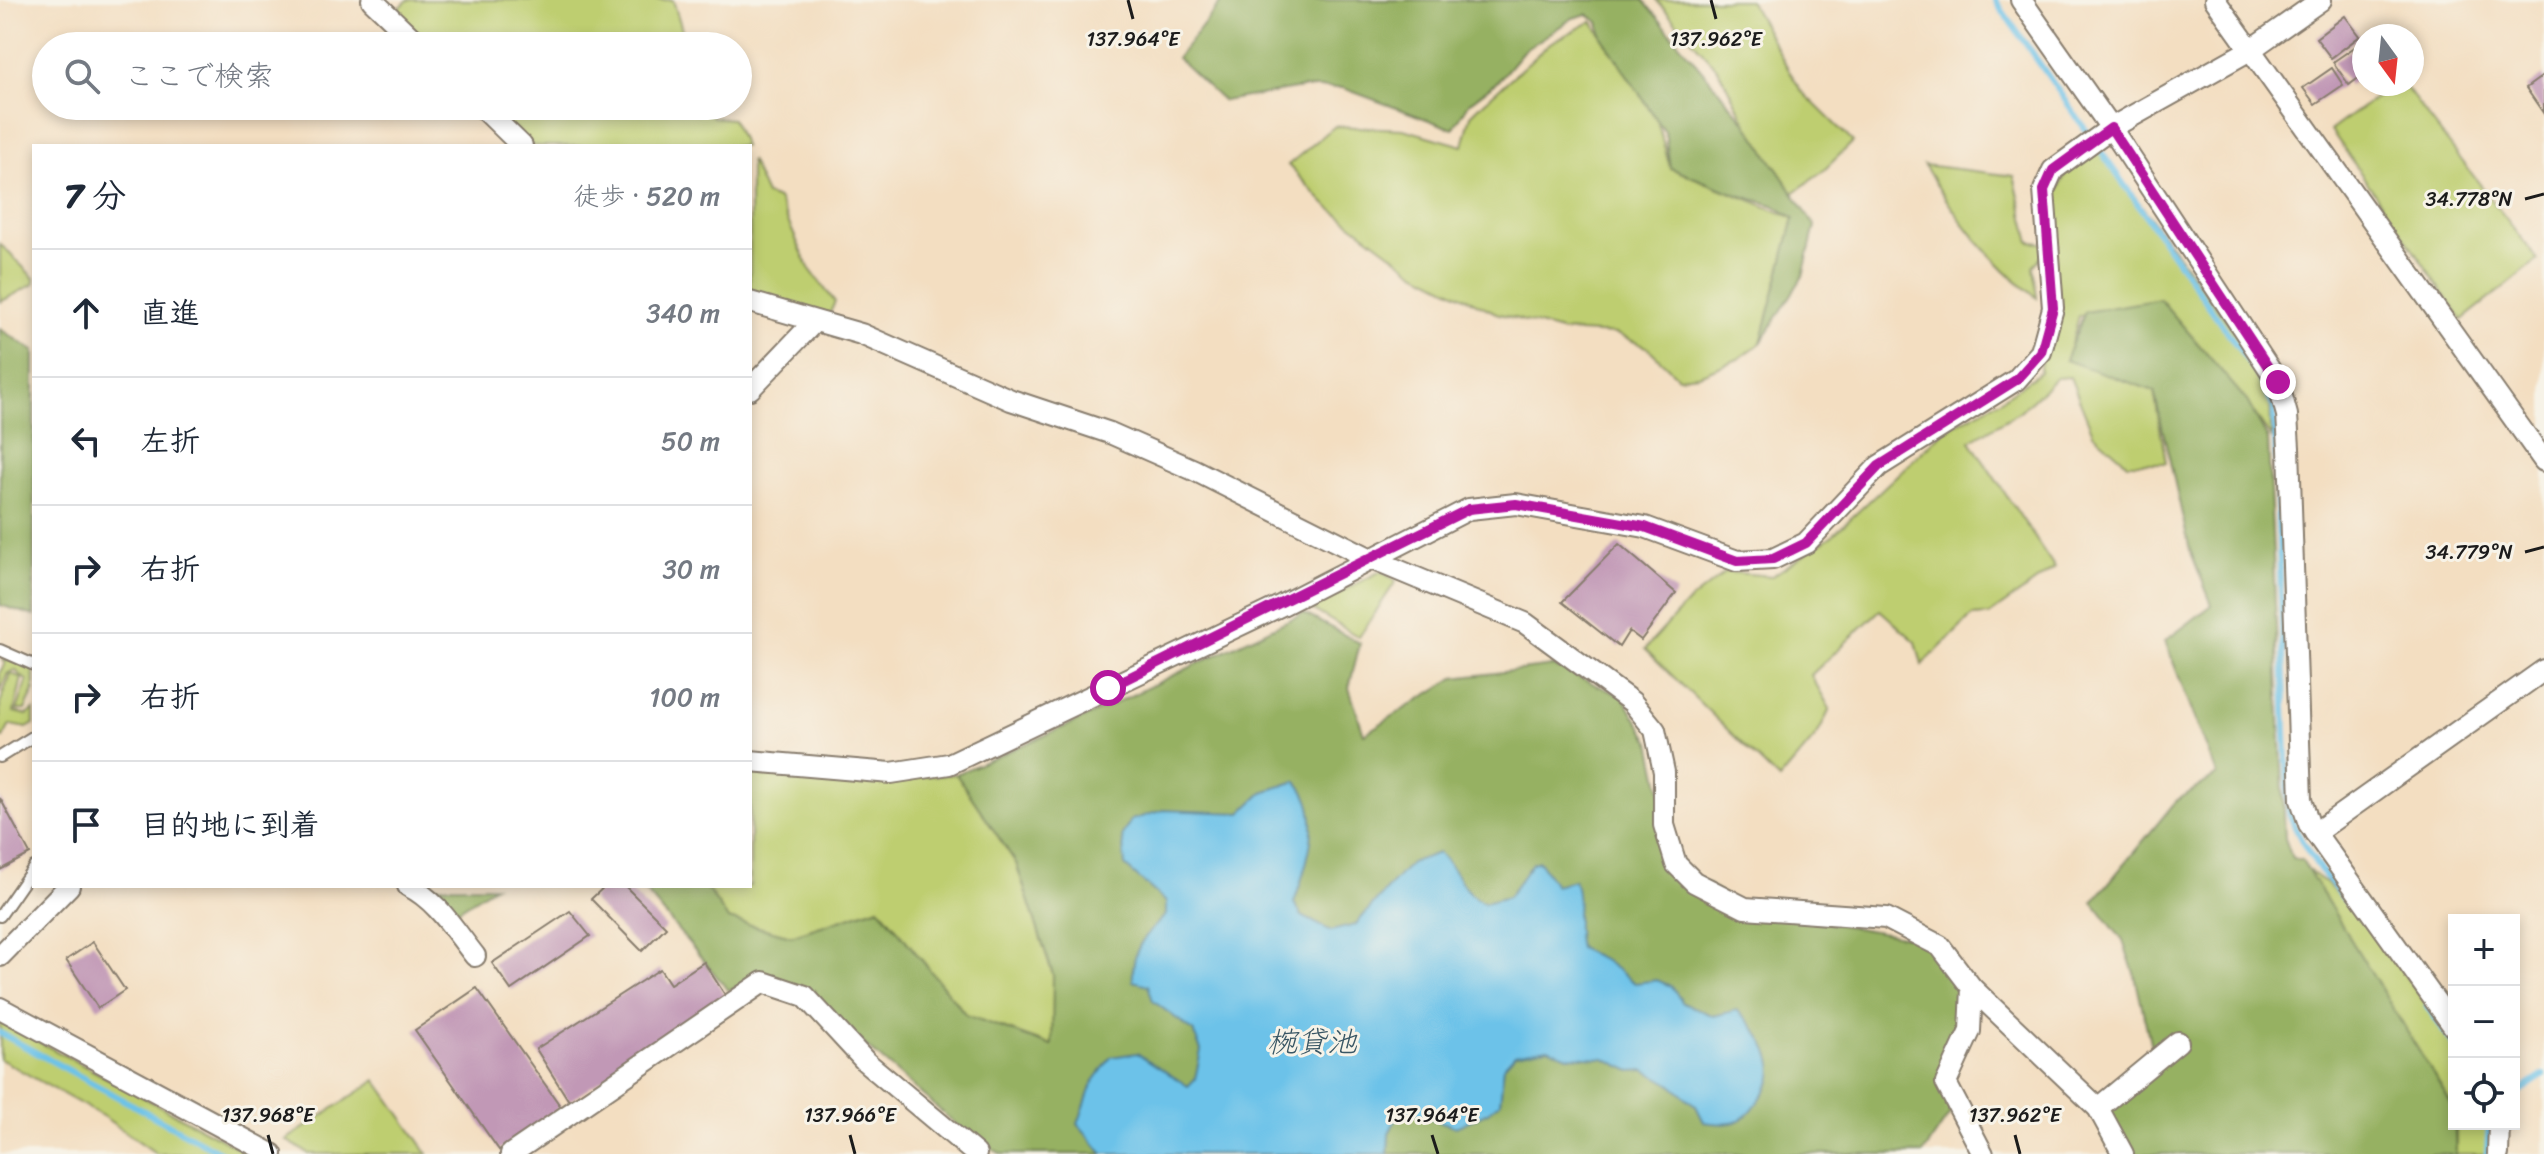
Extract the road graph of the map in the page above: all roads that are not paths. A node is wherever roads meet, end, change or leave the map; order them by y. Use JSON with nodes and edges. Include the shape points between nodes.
{"nodes":[{"id":1,"x":372,"y":0,"type":"edge"},
{"id":2,"x":2021,"y":0,"type":"edge"},
{"id":3,"x":2215,"y":0,"type":"edge"},
{"id":4,"x":2321,"y":0,"type":"edge"},
{"id":5,"x":405,"y":32,"type":"edge"},
{"id":6,"x":2250,"y":50,"type":"junction"},
{"id":7,"x":495,"y":120,"type":"edge"},
{"id":8,"x":2111,"y":128,"type":"junction"},
{"id":9,"x":520,"y":144,"type":"edge"},
{"id":10,"x":752,"y":303,"type":"edge"},
{"id":11,"x":814,"y":322,"type":"junction"},
{"id":12,"x":752,"y":387,"type":"edge"},
{"id":13,"x":2544,"y":461,"type":"edge"},
{"id":14,"x":1369,"y":558,"type":"junction"},
{"id":15,"x":0,"y":650,"type":"edge"},
{"id":16,"x":32,"y":664,"type":"edge"},
{"id":17,"x":2544,"y":670,"type":"edge"},
{"id":18,"x":32,"y":737,"type":"edge"},
{"id":19,"x":0,"y":757,"type":"edge"},
{"id":20,"x":752,"y":761,"type":"edge"},
{"id":21,"x":2315,"y":833,"type":"junction"},
{"id":22,"x":32,"y":870,"type":"edge"},
{"id":23,"x":67,"y":888,"type":"edge"},
{"id":24,"x":412,"y":888,"type":"edge"},
{"id":25,"x":0,"y":916,"type":"edge"},
{"id":26,"x":0,"y":956,"type":"edge"},
{"id":27,"x":475,"y":956,"type":"dead end"},
{"id":28,"x":1972,"y":988,"type":"junction"},
{"id":29,"x":0,"y":1008,"type":"edge"},
{"id":30,"x":2448,"y":1019,"type":"edge"},
{"id":31,"x":2178,"y":1042,"type":"dead end"},
{"id":32,"x":2098,"y":1108,"type":"junction"},
{"id":33,"x":2499,"y":1130,"type":"edge"},
{"id":34,"x":272,"y":1154,"type":"edge"},
{"id":35,"x":511,"y":1154,"type":"edge"},
{"id":36,"x":976,"y":1154,"type":"edge"},
{"id":37,"x":1983,"y":1154,"type":"edge"},
{"id":38,"x":2123,"y":1154,"type":"edge"},
{"id":39,"x":2498,"y":1154,"type":"edge"}],
"edges":[{"from":1,"to":5,"type":"street"},
{"from":2,"to":8,"type":"street"},
{"from":3,"to":6,"type":"street"},
{"from":4,"to":6,"type":"street"},
{"from":6,"to":8,"type":"street"},
{"from":6,"to":13,"type":"street"},
{"from":7,"to":9,"type":"street"},
{"from":8,"to":14,"type":"street","via":[[2053,170],[2044,190],[2053,308],[2041,352],[2016,380],[1879,466],[1806,543],[1773,559],[1737,561],[1645,527],[1516,504],[1469,509]]},
{"from":8,"to":21,"type":"street","via":[[2278,382],[2288,437],[2301,800]]},
{"from":10,"to":11,"type":"street"},
{"from":11,"to":12,"type":"street"},
{"from":11,"to":14,"type":"street","via":[[861,334],[1011,400],[1110,433]]},
{"from":14,"to":20,"type":"street","via":[[949,764],[891,773]]},
{"from":14,"to":28,"type":"street","via":[[1525,623],[1632,702],[1655,730],[1664,772],[1664,825],[1676,864],[1694,882],[1745,908],[1886,918],[1940,946]]},
{"from":15,"to":16,"type":"lane"},
{"from":17,"to":21,"type":"street"},
{"from":18,"to":19,"type":"lane"},
{"from":21,"to":30,"type":"street"},
{"from":22,"to":25,"type":"lane"},
{"from":23,"to":26,"type":"street"},
{"from":24,"to":27,"type":"street","via":[[441,912]]},
{"from":28,"to":32,"type":"street"},
{"from":28,"to":37,"type":"street","via":[[1970,1031],[1946,1083]]},
{"from":29,"to":34,"type":"street"},
{"from":31,"to":32,"type":"street"},
{"from":32,"to":38,"type":"street"},
{"from":33,"to":39,"type":"street"},
{"from":35,"to":36,"type":"street","via":[[763,982],[805,996],[866,1062]]}]}
